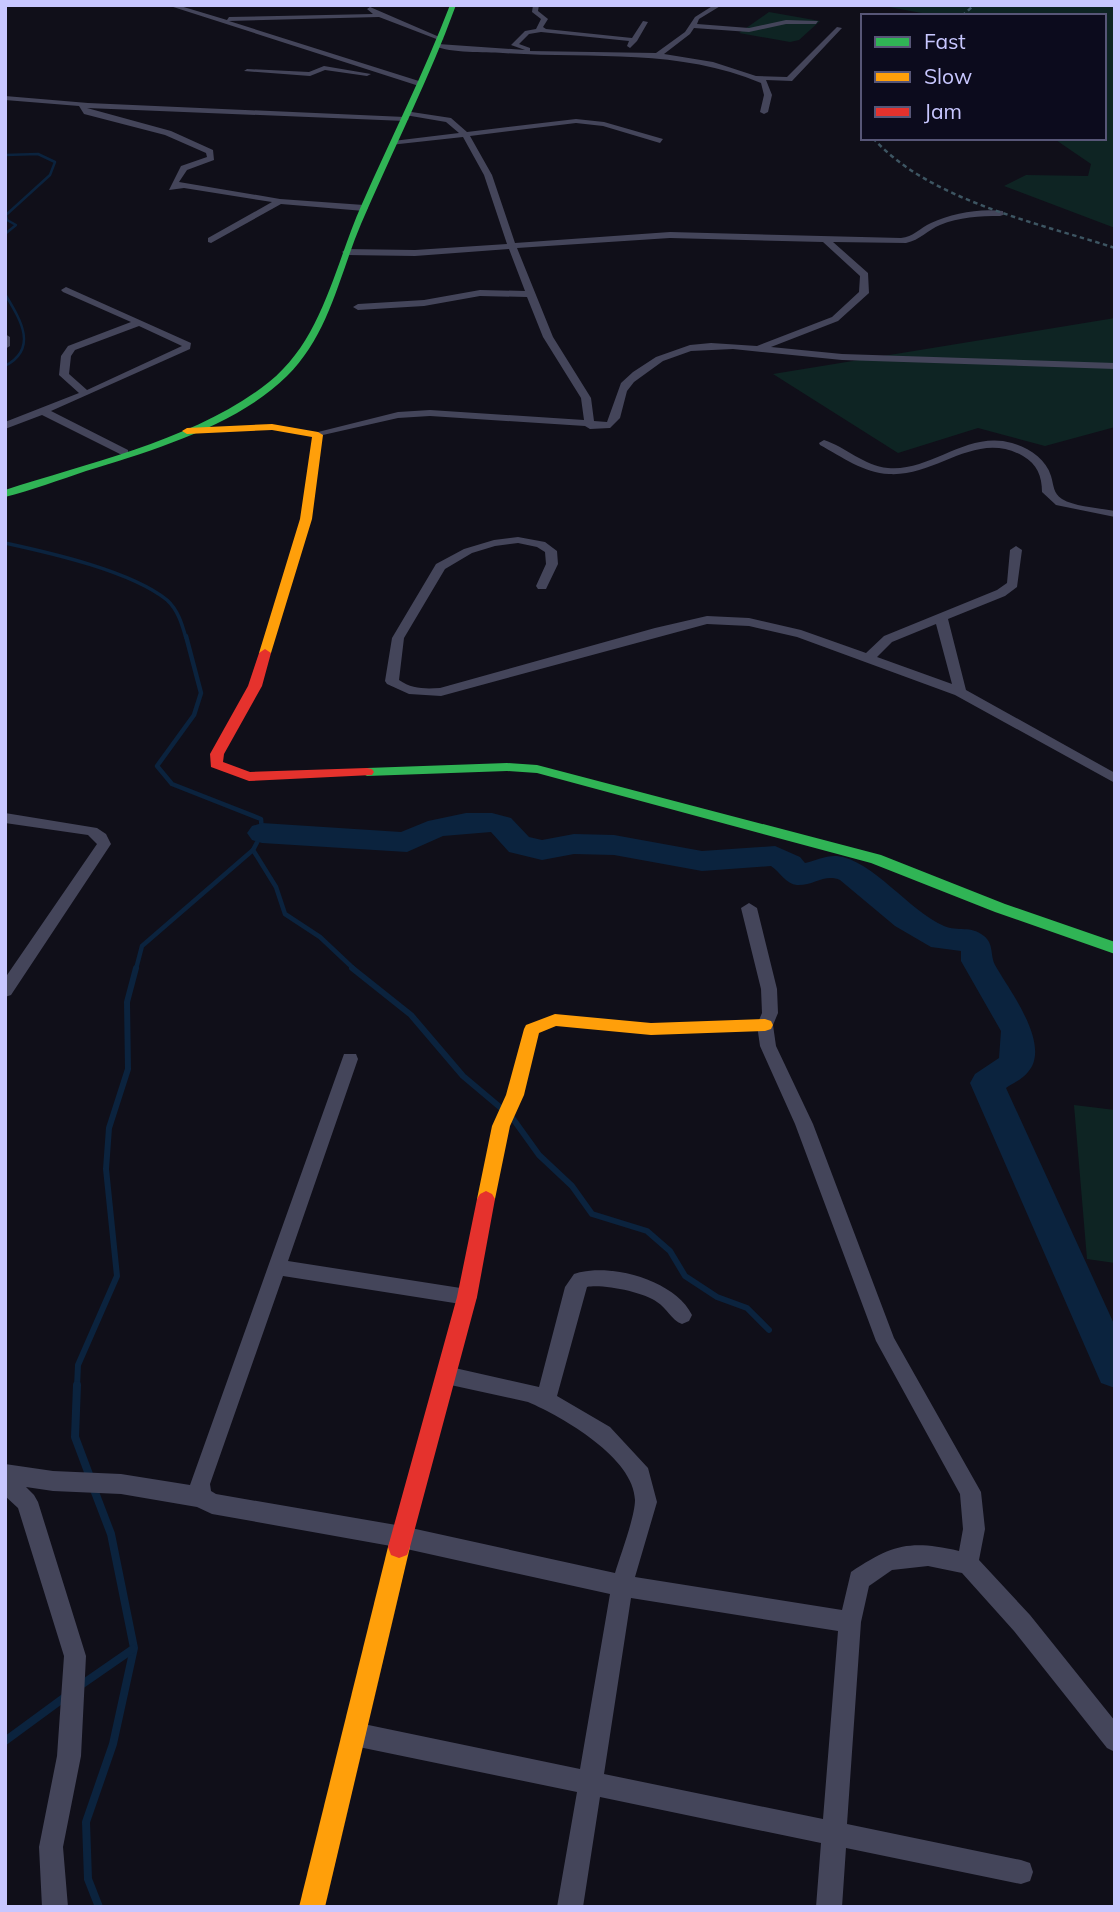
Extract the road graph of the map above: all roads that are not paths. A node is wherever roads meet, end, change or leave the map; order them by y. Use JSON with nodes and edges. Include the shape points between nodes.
{"nodes":[{"id":1,"x":170,"y":5,"type":"edge"},
{"id":2,"x":366,"y":5,"type":"edge"},
{"id":3,"x":453,"y":5,"type":"edge"},
{"id":4,"x":536,"y":5,"type":"edge"},
{"id":5,"x":719,"y":5,"type":"edge"},
{"id":6,"x":246,"y":12,"type":"junction"},
{"id":7,"x":209,"y":16,"type":"junction"},
{"id":8,"x":377,"y":16,"type":"junction"},
{"id":9,"x":221,"y":20,"type":"junction"},
{"id":10,"x":645,"y":22,"type":"dead end"},
{"id":11,"x":816,"y":22,"type":"dead end"},
{"id":12,"x":694,"y":26,"type":"junction"},
{"id":13,"x":839,"y":28,"type":"dead end"},
{"id":14,"x":540,"y":30,"type":"junction"},
{"id":15,"x":635,"y":40,"type":"junction"},
{"id":16,"x":439,"y":42,"type":"junction"},
{"id":17,"x":551,"y":53,"type":"junction"},
{"id":18,"x":637,"y":54,"type":"junction"},
{"id":19,"x":658,"y":55,"type":"junction"},
{"id":20,"x":247,"y":71,"type":"dead end"},
{"id":21,"x":756,"y":78,"type":"junction"},
{"id":22,"x":413,"y":82,"type":"junction"},
{"id":23,"x":5,"y":98,"type":"edge"},
{"id":24,"x":88,"y":105,"type":"junction"},
{"id":25,"x":165,"y":111,"type":"junction"},
{"id":26,"x":764,"y":112,"type":"dead end"},
{"id":27,"x":407,"y":116,"type":"junction"},
{"id":28,"x":135,"y":124,"type":"junction"},
{"id":29,"x":466,"y":135,"type":"junction"},
{"id":30,"x":660,"y":141,"type":"dead end"},
{"id":31,"x":393,"y":143,"type":"junction"},
{"id":32,"x":280,"y":201,"type":"junction"},
{"id":33,"x":364,"y":208,"type":"junction"},
{"id":34,"x":999,"y":212,"type":"dead end"},
{"id":35,"x":211,"y":240,"type":"dead end"},
{"id":36,"x":826,"y":240,"type":"junction"},
{"id":37,"x":511,"y":245,"type":"junction"},
{"id":38,"x":346,"y":252,"type":"junction"},
{"id":39,"x":66,"y":290,"type":"dead end"},
{"id":40,"x":531,"y":293,"type":"junction"},
{"id":41,"x":358,"y":307,"type":"dead end"},
{"id":42,"x":137,"y":323,"type":"junction"},
{"id":43,"x":5,"y":337,"type":"edge"},
{"id":44,"x":5,"y":346,"type":"edge"},
{"id":45,"x":754,"y":350,"type":"junction"},
{"id":46,"x":1115,"y":366,"type":"edge"},
{"id":47,"x":86,"y":394,"type":"junction"},
{"id":48,"x":44,"y":412,"type":"junction"},
{"id":49,"x":5,"y":426,"type":"edge"},
{"id":50,"x":590,"y":426,"type":"junction"},
{"id":51,"x":187,"y":431,"type":"junction"},
{"id":52,"x":318,"y":435,"type":"junction"},
{"id":53,"x":824,"y":443,"type":"dead end"},
{"id":54,"x":124,"y":452,"type":"junction"},
{"id":55,"x":5,"y":494,"type":"edge"},
{"id":56,"x":1115,"y":514,"type":"edge"},
{"id":57,"x":1016,"y":550,"type":"dead end"},
{"id":58,"x":542,"y":586,"type":"dead end"},
{"id":59,"x":941,"y":618,"type":"junction"},
{"id":60,"x":867,"y":660,"type":"junction"},
{"id":61,"x":960,"y":692,"type":"junction"},
{"id":62,"x":1115,"y":779,"type":"edge"},
{"id":63,"x":5,"y":818,"type":"edge"},
{"id":64,"x":749,"y":908,"type":"dead end"},
{"id":65,"x":1115,"y":947,"type":"edge"},
{"id":66,"x":5,"y":991,"type":"edge"},
{"id":67,"x":765,"y":1025,"type":"junction"},
{"id":68,"x":350,"y":1059,"type":"dead end"},
{"id":69,"x":276,"y":1267,"type":"junction"},
{"id":70,"x":467,"y":1297,"type":"junction"},
{"id":71,"x":682,"y":1315,"type":"dead end"},
{"id":72,"x":446,"y":1375,"type":"junction"},
{"id":73,"x":546,"y":1400,"type":"junction"},
{"id":74,"x":5,"y":1474,"type":"edge"},
{"id":75,"x":5,"y":1482,"type":"edge"},
{"id":76,"x":201,"y":1497,"type":"junction"},
{"id":77,"x":402,"y":1537,"type":"junction"},
{"id":78,"x":968,"y":1564,"type":"junction"},
{"id":79,"x":622,"y":1586,"type":"junction"},
{"id":80,"x":850,"y":1622,"type":"junction"},
{"id":81,"x":354,"y":1734,"type":"junction"},
{"id":82,"x":1115,"y":1740,"type":"edge"},
{"id":83,"x":590,"y":1784,"type":"junction"},
{"id":84,"x":834,"y":1834,"type":"junction"},
{"id":85,"x":1021,"y":1872,"type":"dead end"},
{"id":86,"x":55,"y":1907,"type":"edge"},
{"id":87,"x":312,"y":1907,"type":"edge"},
{"id":88,"x":570,"y":1907,"type":"edge"},
{"id":89,"x":829,"y":1907,"type":"edge"}],
"edges":[{"from":1,"to":7,"type":"street"},
{"from":2,"to":8,"type":"street"},
{"from":3,"to":16,"type":"street"},
{"from":4,"to":14,"type":"street","via":[[535,12],[545,19]]},
{"from":5,"to":12,"type":"street","via":[[697,18]]},
{"from":6,"to":7,"type":"street"},
{"from":6,"to":8,"type":"street"},
{"from":6,"to":9,"type":"street"},
{"from":7,"to":9,"type":"street"},
{"from":8,"to":16,"type":"street","via":[[401,22]]},
{"from":9,"to":22,"type":"street"},
{"from":10,"to":15,"type":"street"},
{"from":11,"to":12,"type":"street","via":[[786,22],[749,30]]},
{"from":12,"to":19,"type":"street"},
{"from":13,"to":21,"type":"street","via":[[789,79]]},
{"from":14,"to":15,"type":"street"},
{"from":14,"to":17,"type":"street","via":[[527,32],[514,45]]},
{"from":15,"to":18,"type":"street","via":[[629,50]]},
{"from":16,"to":17,"type":"street"},
{"from":16,"to":22,"type":"street"},
{"from":17,"to":18,"type":"street"},
{"from":18,"to":19,"type":"street"},
{"from":19,"to":21,"type":"street","via":[[701,60]]},
{"from":20,"to":22,"type":"street","via":[[310,74],[327,68]]},
{"from":21,"to":26,"type":"street","via":[[764,82],[768,95]]},
{"from":22,"to":27,"type":"street"},
{"from":23,"to":24,"type":"street"},
{"from":24,"to":25,"type":"street"},
{"from":24,"to":28,"type":"street","via":[[82,108],[87,112]]},
{"from":25,"to":27,"type":"street"},
{"from":25,"to":28,"type":"street"},
{"from":27,"to":29,"type":"street","via":[[448,120]]},
{"from":27,"to":31,"type":"street"},
{"from":28,"to":32,"type":"street","via":[[168,133],[213,156],[184,168],[174,188]]},
{"from":29,"to":30,"type":"street","via":[[576,121],[604,124]]},
{"from":29,"to":31,"type":"street"},
{"from":29,"to":37,"type":"street","via":[[488,175]]},
{"from":31,"to":33,"type":"street"},
{"from":32,"to":33,"type":"street"},
{"from":32,"to":35,"type":"street"},
{"from":33,"to":38,"type":"street"},
{"from":34,"to":36,"type":"street","via":[[944,221],[914,240]]},
{"from":36,"to":37,"type":"street","via":[[670,235]]},
{"from":36,"to":45,"type":"street","via":[[865,275],[864,293],[835,319]]},
{"from":37,"to":38,"type":"street","via":[[415,253]]},
{"from":37,"to":40,"type":"street"},
{"from":38,"to":51,"type":"street","via":[[323,314],[293,364],[268,388]]},
{"from":39,"to":42,"type":"street"},
{"from":40,"to":41,"type":"street","via":[[480,293],[424,303]]},
{"from":40,"to":50,"type":"street","via":[[548,337],[586,398]]},
{"from":42,"to":47,"type":"street","via":[[68,352],[64,375]]},
{"from":42,"to":47,"type":"street","via":[[187,347]]},
{"from":43,"to":44,"type":"street"},
{"from":45,"to":46,"type":"street"},
{"from":45,"to":50,"type":"street","via":[[690,347],[670,354],[624,387],[614,423]]},
{"from":47,"to":48,"type":"street"},
{"from":48,"to":49,"type":"street"},
{"from":48,"to":54,"type":"street"},
{"from":50,"to":52,"type":"street","via":[[430,413],[398,415]]},
{"from":51,"to":52,"type":"street","via":[[288,428]]},
{"from":51,"to":54,"type":"street"},
{"from":52,"to":65,"type":"street","via":[[306,519],[255,686],[216,754],[216,764],[225,770],[249,777],[537,769],[876,859]]},
{"from":53,"to":56,"type":"street","via":[[868,466],[897,471],[978,443],[1017,447],[1036,459],[1048,476],[1048,492],[1060,503]]},
{"from":54,"to":55,"type":"street"},
{"from":57,"to":59,"type":"street","via":[[1013,584]]},
{"from":58,"to":60,"type":"street","via":[[552,565],[551,551],[541,544],[494,542],[440,567],[398,638],[392,681],[418,693],[441,692],[707,620],[749,622],[801,634]]},
{"from":59,"to":60,"type":"street","via":[[888,639]]},
{"from":59,"to":61,"type":"street"},
{"from":60,"to":61,"type":"street"},
{"from":61,"to":62,"type":"street"},
{"from":63,"to":66,"type":"street","via":[[92,831],[104,844]]},
{"from":64,"to":67,"type":"street","via":[[769,989]]},
{"from":67,"to":70,"type":"street","via":[[651,1029],[555,1020],[532,1029],[515,1095],[501,1126]]},
{"from":67,"to":78,"type":"street","via":[[768,1046],[804,1124],[886,1341],[970,1492],[974,1529]]},
{"from":68,"to":69,"type":"street"},
{"from":69,"to":70,"type":"street"},
{"from":69,"to":76,"type":"street","via":[[200,1484]]},
{"from":70,"to":72,"type":"street"},
{"from":71,"to":73,"type":"street","via":[[675,1302],[658,1289],[581,1280],[575,1287]]},
{"from":72,"to":73,"type":"street"},
{"from":72,"to":77,"type":"street"},
{"from":73,"to":79,"type":"street","via":[[603,1434],[641,1475],[646,1502]]},
{"from":74,"to":76,"type":"street","via":[[121,1484]]},
{"from":75,"to":86,"type":"street","via":[[27,1502],[75,1656],[69,1756],[51,1847]]},
{"from":76,"to":77,"type":"street","via":[[212,1504]]},
{"from":77,"to":79,"type":"street"},
{"from":77,"to":81,"type":"street"},
{"from":78,"to":80,"type":"street","via":[[928,1555],[887,1560],[859,1580]]},
{"from":78,"to":82,"type":"street","via":[[1022,1623]]},
{"from":79,"to":80,"type":"street"},
{"from":79,"to":83,"type":"street"},
{"from":80,"to":84,"type":"street"},
{"from":81,"to":83,"type":"street"},
{"from":81,"to":87,"type":"street"},
{"from":83,"to":84,"type":"street"},
{"from":83,"to":88,"type":"street"},
{"from":84,"to":85,"type":"street"},
{"from":84,"to":89,"type":"street"}]}
